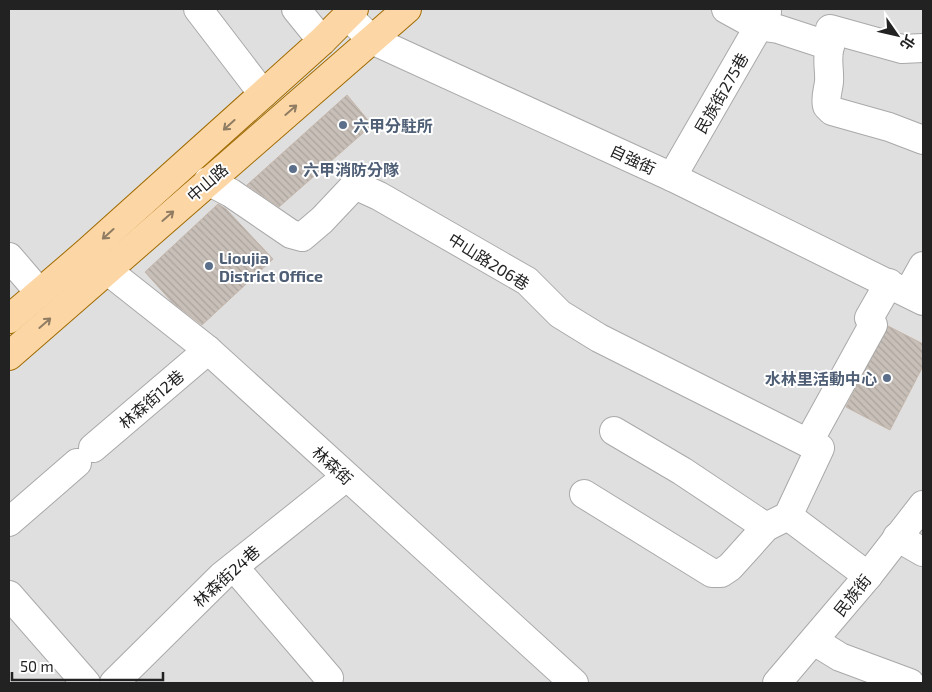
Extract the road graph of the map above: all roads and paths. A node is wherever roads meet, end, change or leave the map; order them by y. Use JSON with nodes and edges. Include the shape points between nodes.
{"nodes":[{"id":1,"x":198,"y":9,"type":"edge"},
{"id":2,"x":296,"y":9,"type":"edge"},
{"id":3,"x":407,"y":9,"type":"edge"},
{"id":4,"x":726,"y":9,"type":"edge"},
{"id":5,"x":351,"y":12,"type":"edge"},
{"id":6,"x":763,"y":17,"type":"edge"},
{"id":7,"x":372,"y":40,"type":"junction"},
{"id":8,"x":322,"y":41,"type":"junction"},
{"id":9,"x":830,"y":46,"type":"junction"},
{"id":10,"x":923,"y":48,"type":"edge"},
{"id":11,"x":263,"y":94,"type":"junction"},
{"id":12,"x":923,"y":140,"type":"edge"},
{"id":13,"x":672,"y":177,"type":"junction"},
{"id":14,"x":208,"y":181,"type":"junction"},
{"id":15,"x":9,"y":257,"type":"edge"},
{"id":16,"x":96,"y":262,"type":"junction"},
{"id":17,"x":923,"y":266,"type":"edge"},
{"id":18,"x":39,"y":292,"type":"junction"},
{"id":19,"x":907,"y":292,"type":"edge"},
{"id":20,"x":9,"y":319,"type":"edge"},
{"id":21,"x":208,"y":350,"type":"junction"},
{"id":22,"x":9,"y":356,"type":"edge"},
{"id":23,"x":614,"y":431,"type":"dead end"},
{"id":24,"x":808,"y":444,"type":"junction"},
{"id":25,"x":346,"y":477,"type":"junction"},
{"id":26,"x":584,"y":494,"type":"dead end"},
{"id":27,"x":923,"y":505,"type":"edge"},
{"id":28,"x":777,"y":521,"type":"junction"},
{"id":29,"x":9,"y":522,"type":"edge"},
{"id":30,"x":914,"y":544,"type":"edge"},
{"id":31,"x":228,"y":572,"type":"junction"},
{"id":32,"x":868,"y":576,"type":"junction"},
{"id":33,"x":9,"y":595,"type":"edge"},
{"id":34,"x":814,"y":640,"type":"junction"},
{"id":35,"x":321,"y":681,"type":"edge"},
{"id":36,"x":86,"y":683,"type":"edge"},
{"id":37,"x":114,"y":683,"type":"edge"},
{"id":38,"x":574,"y":683,"type":"edge"},
{"id":39,"x":778,"y":683,"type":"edge"},
{"id":40,"x":910,"y":683,"type":"edge"}],
"edges":[{"from":1,"to":11,"type":"street"},
{"from":2,"to":8,"type":"street"},
{"from":3,"to":7,"type":"main road","name":"中山路"},
{"from":4,"to":6,"type":"street"},
{"from":5,"to":7,"type":"street","name":"自強街"},
{"from":5,"to":8,"type":"main road","name":"中山路"},
{"from":6,"to":9,"type":"street","via":[[778,29]]},
{"from":6,"to":13,"type":"street","name":"民族街275巷"},
{"from":7,"to":13,"type":"street","name":"自強街"},
{"from":14,"to":7,"type":"main road","name":"中山路","one_way":true},
{"from":8,"to":11,"type":"main road","name":"中山路"},
{"from":9,"to":10,"type":"street","via":[[830,29],[902,49]]},
{"from":9,"to":12,"type":"street","via":[[827,106],[832,111],[889,126]]},
{"from":11,"to":16,"type":"main road","name":"中山路","one_way":true},
{"from":13,"to":19,"type":"street","name":"自強街"},
{"from":16,"to":14,"type":"main road","name":"中山路","one_way":true},
{"from":14,"to":24,"type":"street","name":"中山路206巷","via":[[291,234],[302,237],[355,185],[526,281],[560,314],[599,338]]},
{"from":15,"to":18,"type":"street"},
{"from":16,"to":18,"type":"main road","name":"中山路"},
{"from":16,"to":21,"type":"street","name":"林森街"},
{"from":22,"to":16,"type":"main road","name":"中山路","one_way":true},
{"from":17,"to":19,"type":"street"},
{"from":18,"to":20,"type":"main road","name":"中山路"},
{"from":19,"to":24,"type":"street","via":[[869,318],[873,325]]},
{"from":21,"to":25,"type":"street","name":"林森街"},
{"from":21,"to":29,"type":"street","name":"林森街12巷"},
{"from":23,"to":28,"type":"street","via":[[682,472]]},
{"from":24,"to":28,"type":"street","via":[[820,448]]},
{"from":25,"to":31,"type":"street","name":"林森街24巷"},
{"from":25,"to":38,"type":"street","name":"林森街"},
{"from":26,"to":28,"type":"street","via":[[712,573],[720,573],[730,567]]},
{"from":27,"to":30,"type":"street","name":"民族街"},
{"from":28,"to":32,"type":"street"},
{"from":30,"to":32,"type":"street","name":"民族街"},
{"from":31,"to":35,"type":"street"},
{"from":31,"to":37,"type":"street","name":"林森街24巷"},
{"from":32,"to":34,"type":"street","name":"民族街"},
{"from":33,"to":36,"type":"street"},
{"from":34,"to":39,"type":"street","name":"民族街"},
{"from":34,"to":40,"type":"street","via":[[840,656]]}]}
